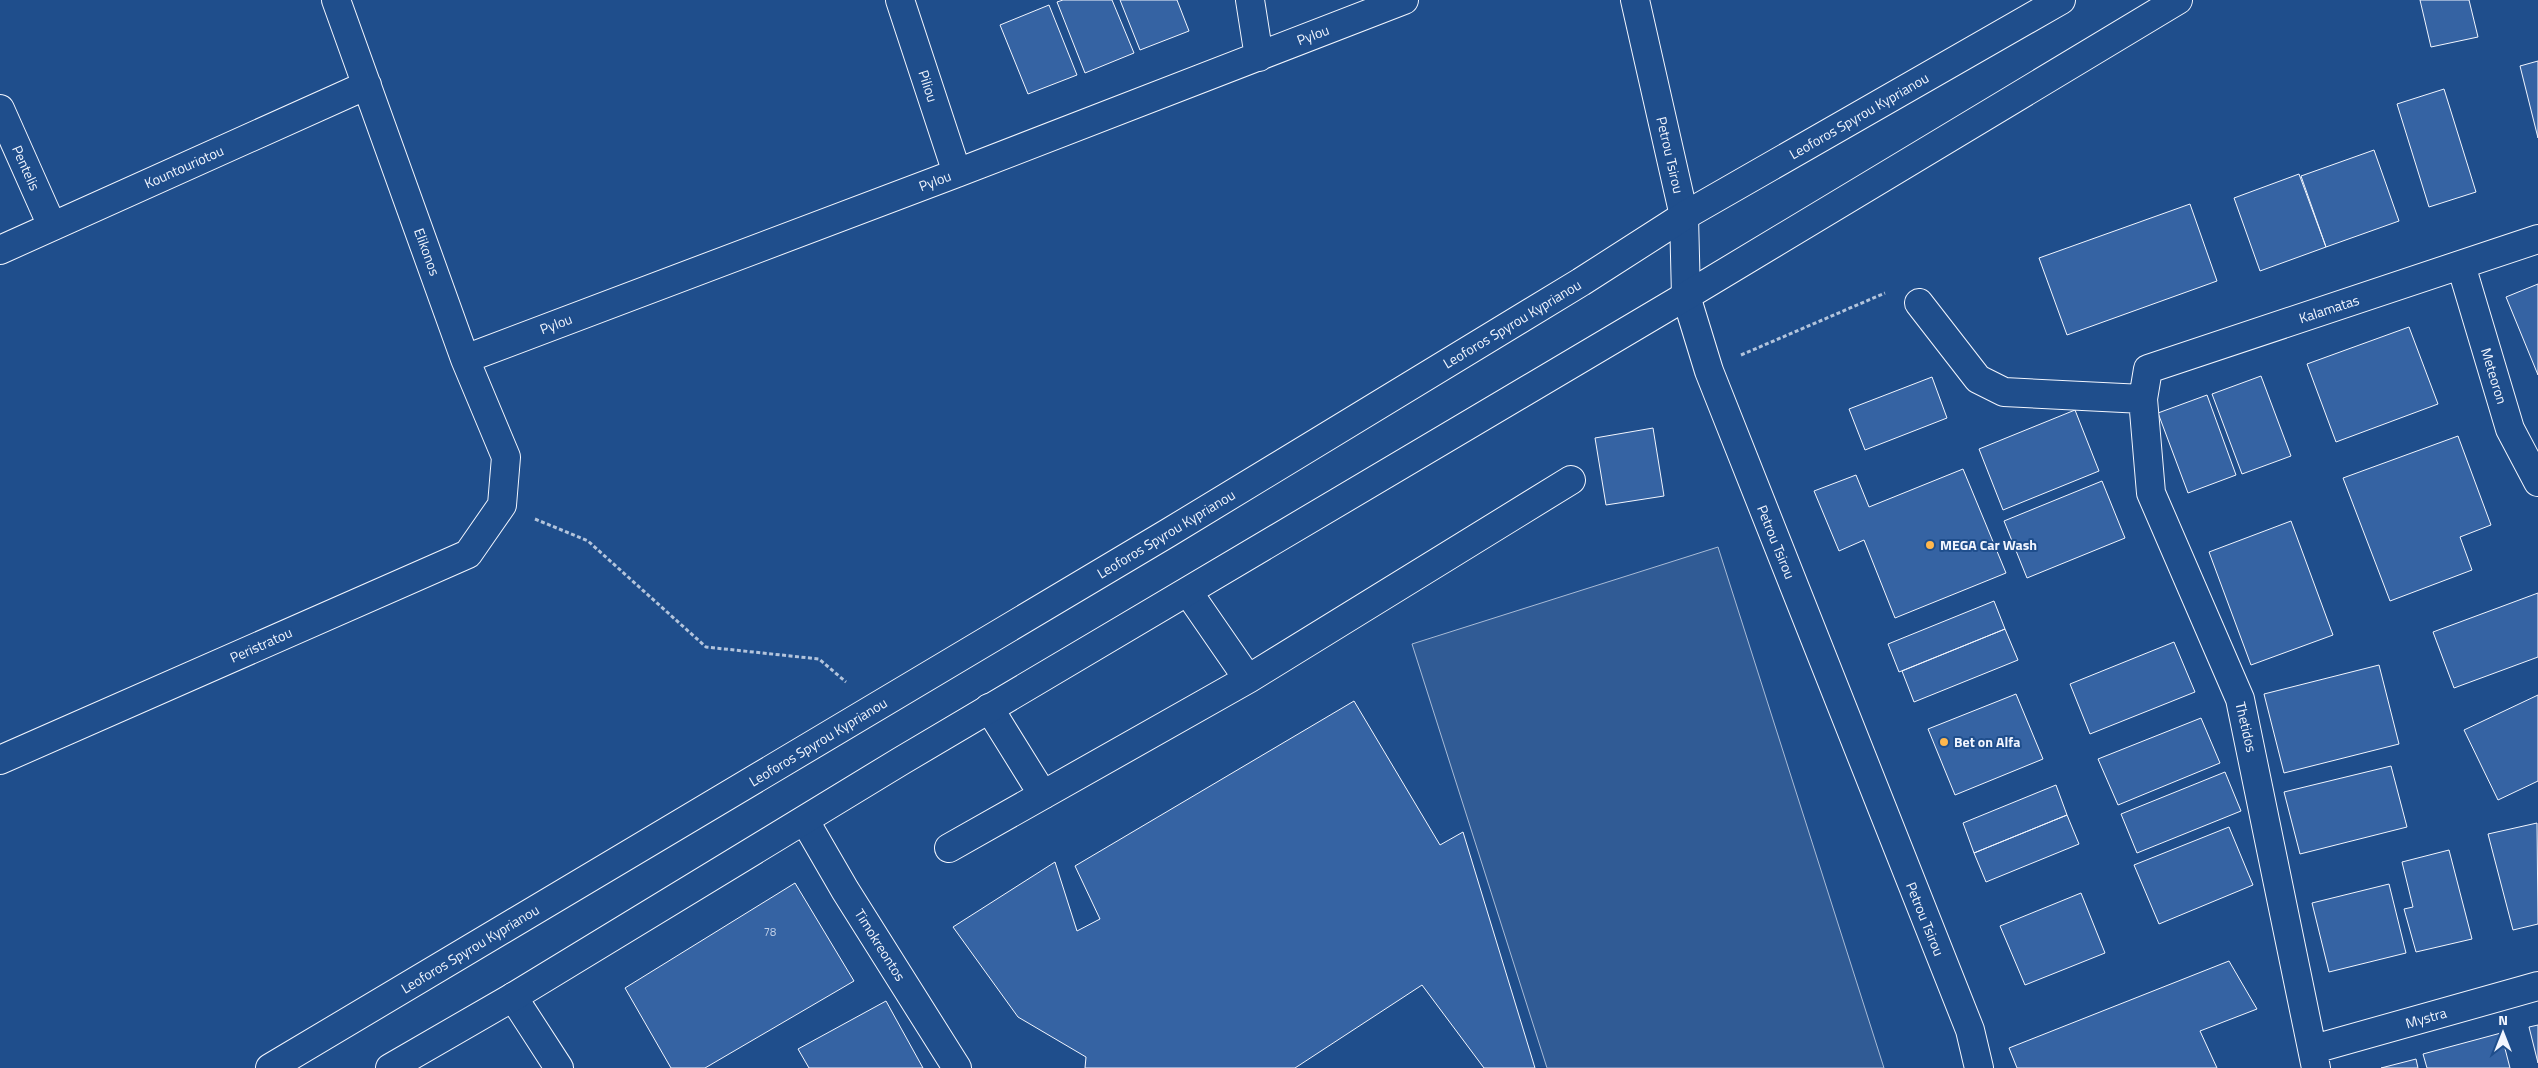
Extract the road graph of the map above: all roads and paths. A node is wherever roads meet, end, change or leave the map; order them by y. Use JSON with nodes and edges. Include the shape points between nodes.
{"nodes":[{"id":1,"x":336,"y":0,"type":"edge"},
{"id":2,"x":900,"y":0,"type":"edge"},
{"id":3,"x":1250,"y":0,"type":"edge"},
{"id":4,"x":1404,"y":0,"type":"edge"},
{"id":5,"x":1635,"y":0,"type":"edge"},
{"id":6,"x":2061,"y":0,"type":"edge"},
{"id":7,"x":2178,"y":0,"type":"edge"},
{"id":8,"x":2035,"y":7,"type":"edge"},
{"id":9,"x":1259,"y":56,"type":"junction"},
{"id":10,"x":367,"y":85,"type":"junction"},
{"id":11,"x":0,"y":109,"type":"edge"},
{"id":12,"x":957,"y":173,"type":"junction"},
{"id":13,"x":1684,"y":216,"type":"junction"},
{"id":14,"x":52,"y":226,"type":"junction"},
{"id":15,"x":2538,"y":239,"type":"edge"},
{"id":16,"x":0,"y":250,"type":"edge"},
{"id":17,"x":2462,"y":265,"type":"junction"},
{"id":18,"x":1686,"y":296,"type":"junction"},
{"id":19,"x":1919,"y":303,"type":"joint"},
{"id":20,"x":1741,"y":355,"type":"dead end"},
{"id":21,"x":465,"y":358,"type":"junction"},
{"id":22,"x":2143,"y":399,"type":"junction"},
{"id":23,"x":1571,"y":480,"type":"dead end"},
{"id":24,"x":2538,"y":482,"type":"edge"},
{"id":25,"x":502,"y":505,"type":"junction"},
{"id":26,"x":1188,"y":592,"type":"junction"},
{"id":27,"x":1248,"y":679,"type":"junction"},
{"id":28,"x":848,"y":684,"type":"dead end"},
{"id":29,"x":989,"y":708,"type":"junction"},
{"id":30,"x":0,"y":760,"type":"edge"},
{"id":31,"x":1043,"y":795,"type":"junction"},
{"id":32,"x":805,"y":820,"type":"junction"},
{"id":33,"x":949,"y":848,"type":"dead end"},
{"id":34,"x":2538,"y":986,"type":"edge"},
{"id":35,"x":513,"y":997,"type":"junction"},
{"id":36,"x":2315,"y":1059,"type":"edge"},
{"id":37,"x":270,"y":1068,"type":"edge"},
{"id":38,"x":390,"y":1068,"type":"edge"},
{"id":39,"x":559,"y":1068,"type":"edge"},
{"id":40,"x":958,"y":1068,"type":"edge"},
{"id":41,"x":1979,"y":1068,"type":"edge"}],
"edges":[{"from":1,"to":10,"type":"street","name":"Elikonos"},
{"from":2,"to":12,"type":"street","name":"Piliou"},
{"from":3,"to":9,"type":"street"},
{"from":4,"to":9,"type":"street","name":"Pylou"},
{"from":5,"to":13,"type":"street","name":"Petrou Tsirou"},
{"from":6,"to":8,"type":"street","name":"Leoforos Spyrou Kyprianou"},
{"from":7,"to":18,"type":"street"},
{"from":8,"to":13,"type":"street","name":"Leoforos Spyrou Kyprianou"},
{"from":9,"to":12,"type":"street","name":"Pylou"},
{"from":10,"to":14,"type":"street","name":"Kountouriotou"},
{"from":10,"to":21,"type":"street","name":"Elikonos"},
{"from":11,"to":14,"type":"street","name":"Pentelis"},
{"from":12,"to":21,"type":"street","name":"Pylou"},
{"from":13,"to":18,"type":"street","name":"Petrou Tsirou"},
{"from":13,"to":37,"type":"street","name":"Leoforos Spyrou Kyprianou","via":[[1160,538]]},
{"from":14,"to":16,"type":"street","name":"Kountouriotou"},
{"from":15,"to":17,"type":"street","name":"Kalamatas"},
{"from":17,"to":22,"type":"street","name":"Kalamatas","via":[[2148,369]]},
{"from":17,"to":24,"type":"street","name":"Meteoron","via":[[2510,429]]},
{"from":18,"to":26,"type":"street"},
{"from":18,"to":41,"type":"street","name":"Petrou Tsirou","via":[[1709,371],[1966,1021]]},
{"from":19,"to":20,"type":"path","via":[[1894,289]]},
{"from":19,"to":22,"type":"street","via":[[1978,379],[2004,392]]},
{"from":21,"to":25,"type":"street","name":"Elikonos","via":[[506,457]]},
{"from":22,"to":36,"type":"street","name":"Thetidos","via":[[2151,493],[2240,700]]},
{"from":23,"to":27,"type":"street"},
{"from":25,"to":28,"type":"path","via":[[588,541],[706,647],[819,659]]},
{"from":25,"to":30,"type":"street","name":"Peristratou","via":[[468,554]]},
{"from":26,"to":27,"type":"street"},
{"from":26,"to":29,"type":"street"},
{"from":27,"to":31,"type":"street"},
{"from":29,"to":31,"type":"street"},
{"from":29,"to":32,"type":"street"},
{"from":31,"to":33,"type":"street"},
{"from":32,"to":35,"type":"street"},
{"from":32,"to":40,"type":"street","name":"Timokreontos","via":[[845,890]]},
{"from":34,"to":36,"type":"street","name":"Mystra"},
{"from":35,"to":38,"type":"street"},
{"from":35,"to":39,"type":"street"}]}
